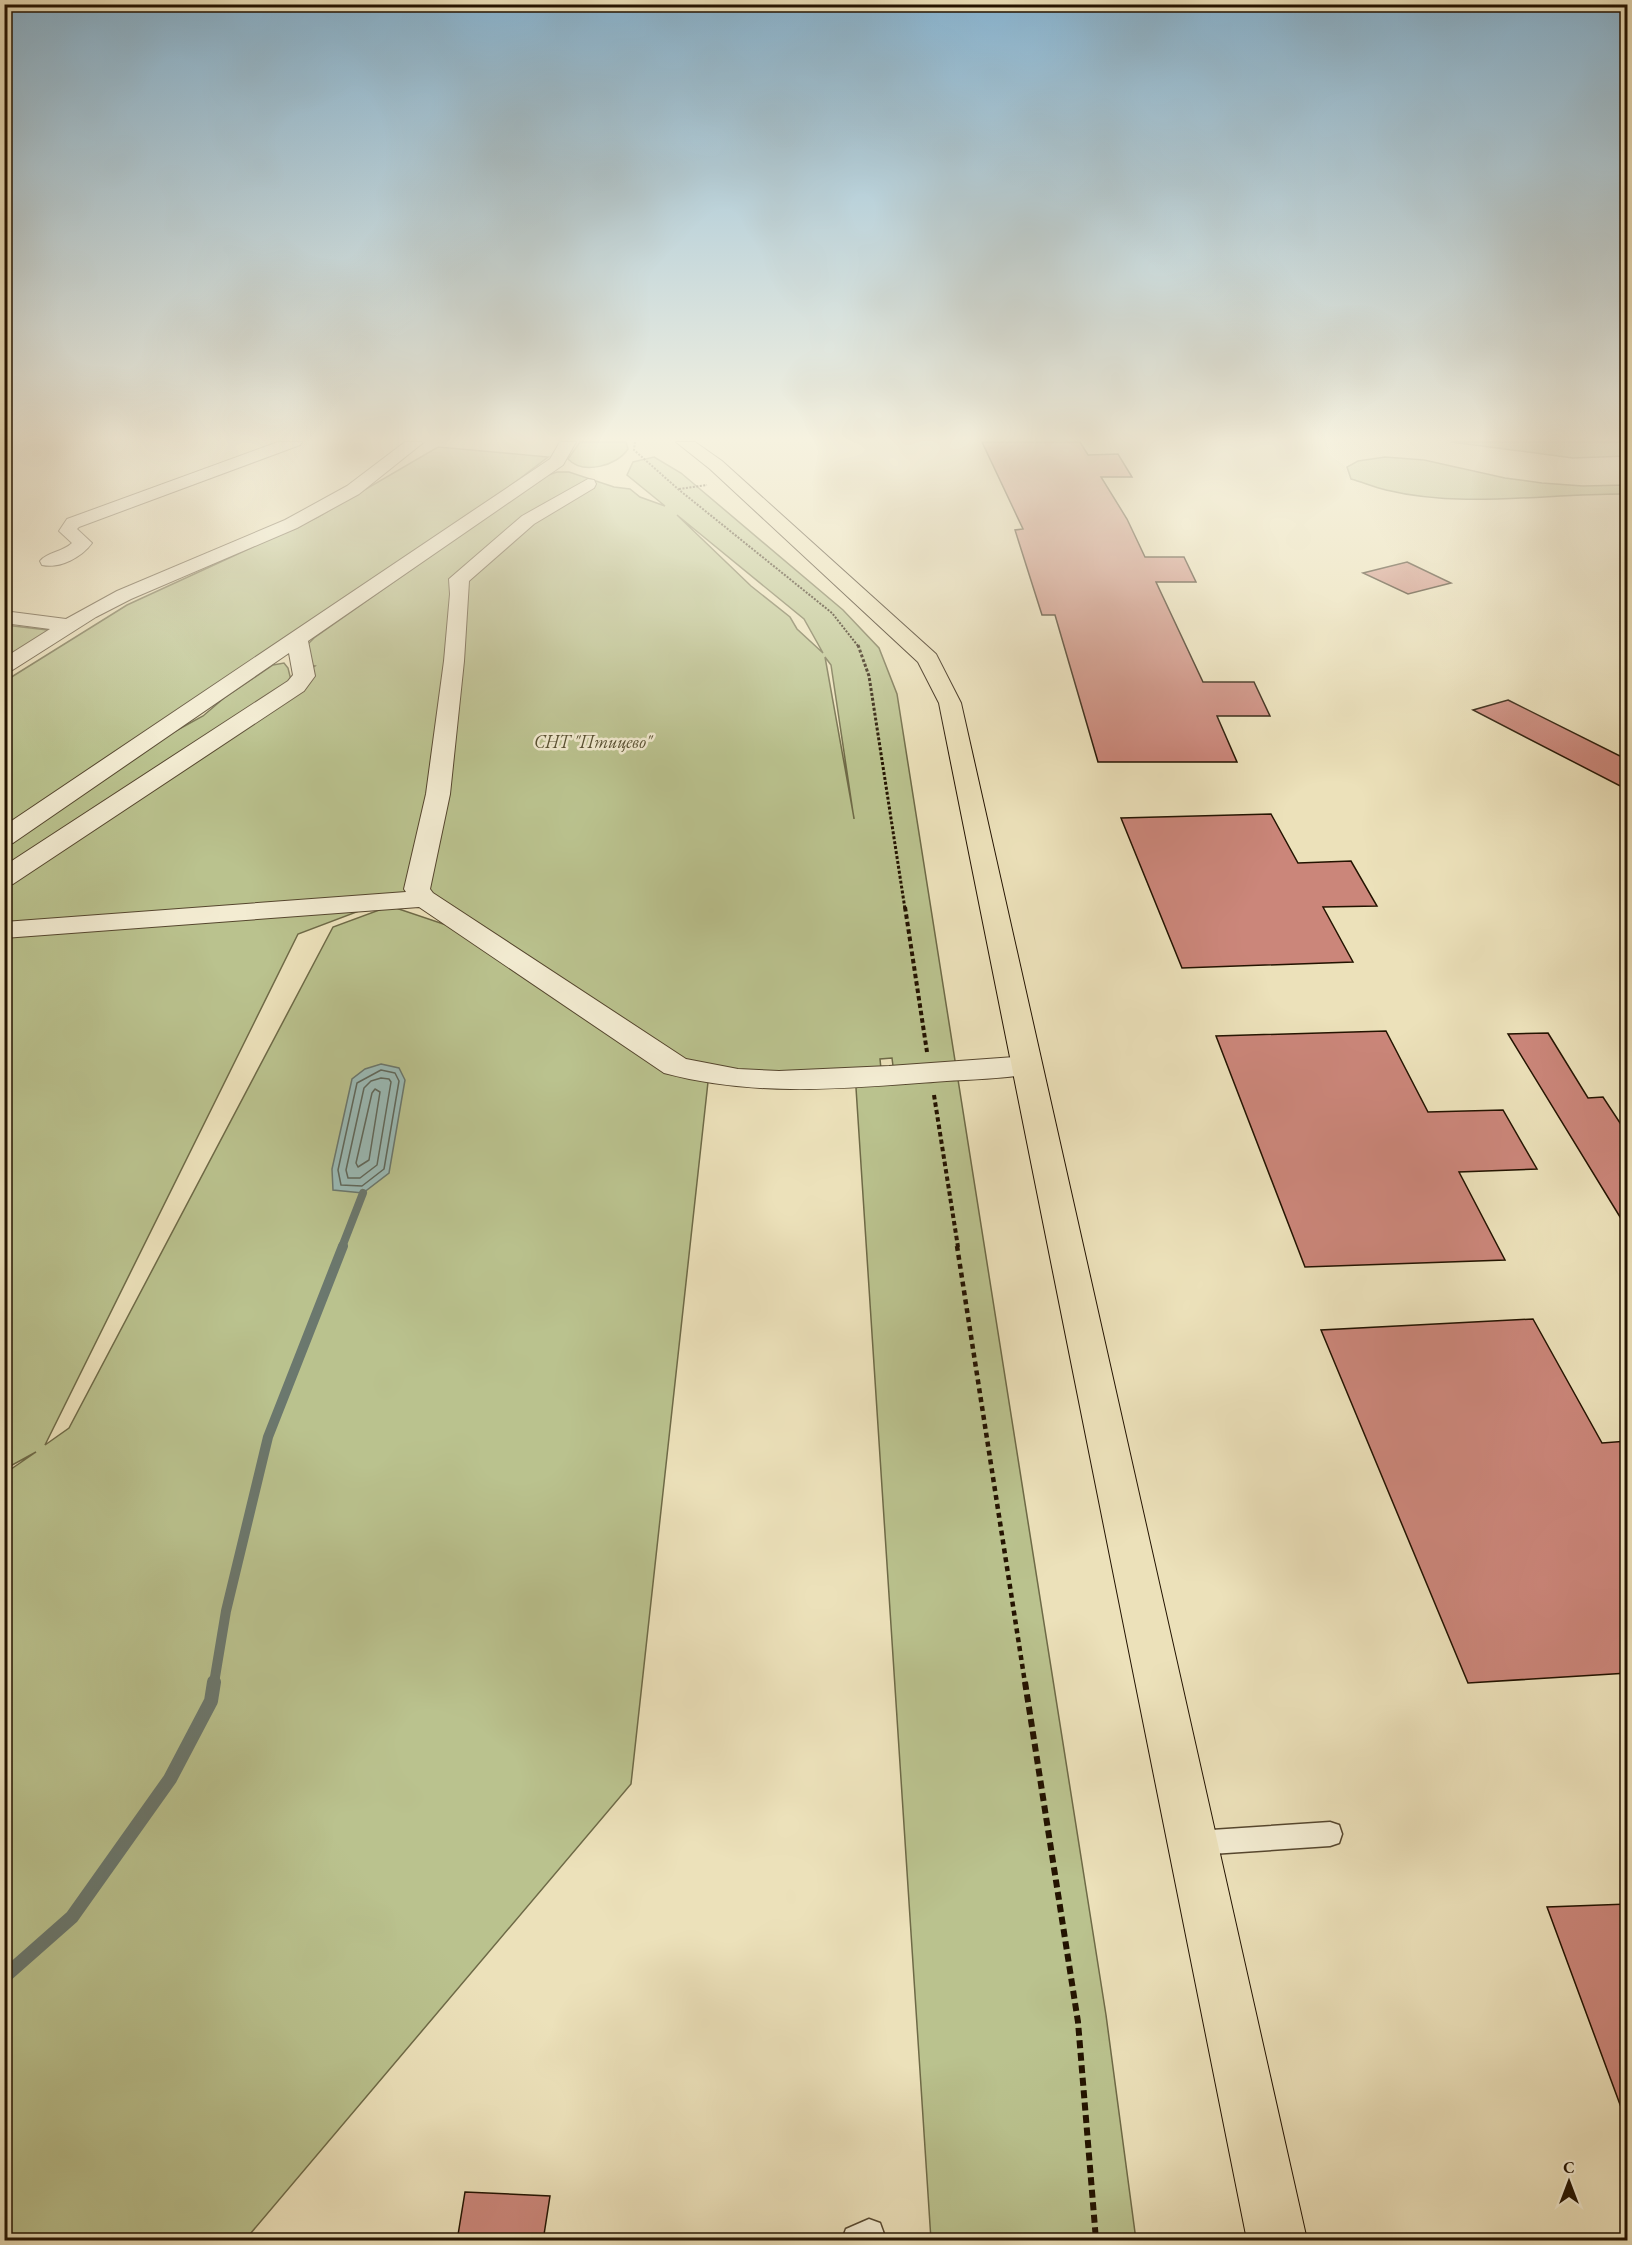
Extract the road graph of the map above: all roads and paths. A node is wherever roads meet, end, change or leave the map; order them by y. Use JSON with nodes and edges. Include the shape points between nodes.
{"nodes":[{"id":1,"x":79,"y":547,"type":"edge"},
{"id":2,"x":238,"y":547,"type":"edge"},
{"id":3,"x":432,"y":547,"type":"edge"},
{"id":4,"x":497,"y":547,"type":"edge"},
{"id":5,"x":750,"y":547,"type":"edge"},
{"id":6,"x":806,"y":547,"type":"edge"},
{"id":7,"x":49,"y":561,"type":"dead end"},
{"id":8,"x":4,"y":617,"type":"edge"},
{"id":9,"x":70,"y":625,"type":"junction"},
{"id":10,"x":297,"y":639,"type":"junction"},
{"id":11,"x":4,"y":667,"type":"edge"},
{"id":12,"x":4,"y":838,"type":"edge"},
{"id":13,"x":4,"y":878,"type":"edge"},
{"id":14,"x":424,"y":899,"type":"junction"},
{"id":15,"x":4,"y":930,"type":"edge"},
{"id":16,"x":1027,"y":1065,"type":"junction"},
{"id":17,"x":931,"y":1073,"type":"junction"},
{"id":18,"x":1330,"y":1834,"type":"dead end"},
{"id":19,"x":1192,"y":1843,"type":"junction"},
{"id":20,"x":1096,"y":2241,"type":"edge"},
{"id":21,"x":1277,"y":2241,"type":"edge"}],
"edges":[{"from":1,"to":7,"type":"street"},
{"from":2,"to":9,"type":"street","via":[[124,596]]},
{"from":3,"to":10,"type":"street"},
{"from":4,"to":14,"type":"street","via":[[459,579],[438,794],[417,889]]},
{"from":5,"to":17,"type":"path","via":[[832,612],[857,644],[869,676]]},
{"from":6,"to":16,"type":"main road","via":[[927,659],[950,703]]},
{"from":8,"to":9,"type":"street"},
{"from":9,"to":11,"type":"street"},
{"from":10,"to":12,"type":"street"},
{"from":10,"to":13,"type":"street","via":[[304,676],[296,686]]},
{"from":14,"to":15,"type":"street"},
{"from":14,"to":17,"type":"street","via":[[675,1066],[703,1075],[764,1082]]},
{"from":16,"to":17,"type":"street"},
{"from":16,"to":19,"type":"main road"},
{"from":17,"to":20,"type":"path","via":[[1078,2022]]},
{"from":18,"to":19,"type":"lane"},
{"from":19,"to":21,"type":"main road"}]}
